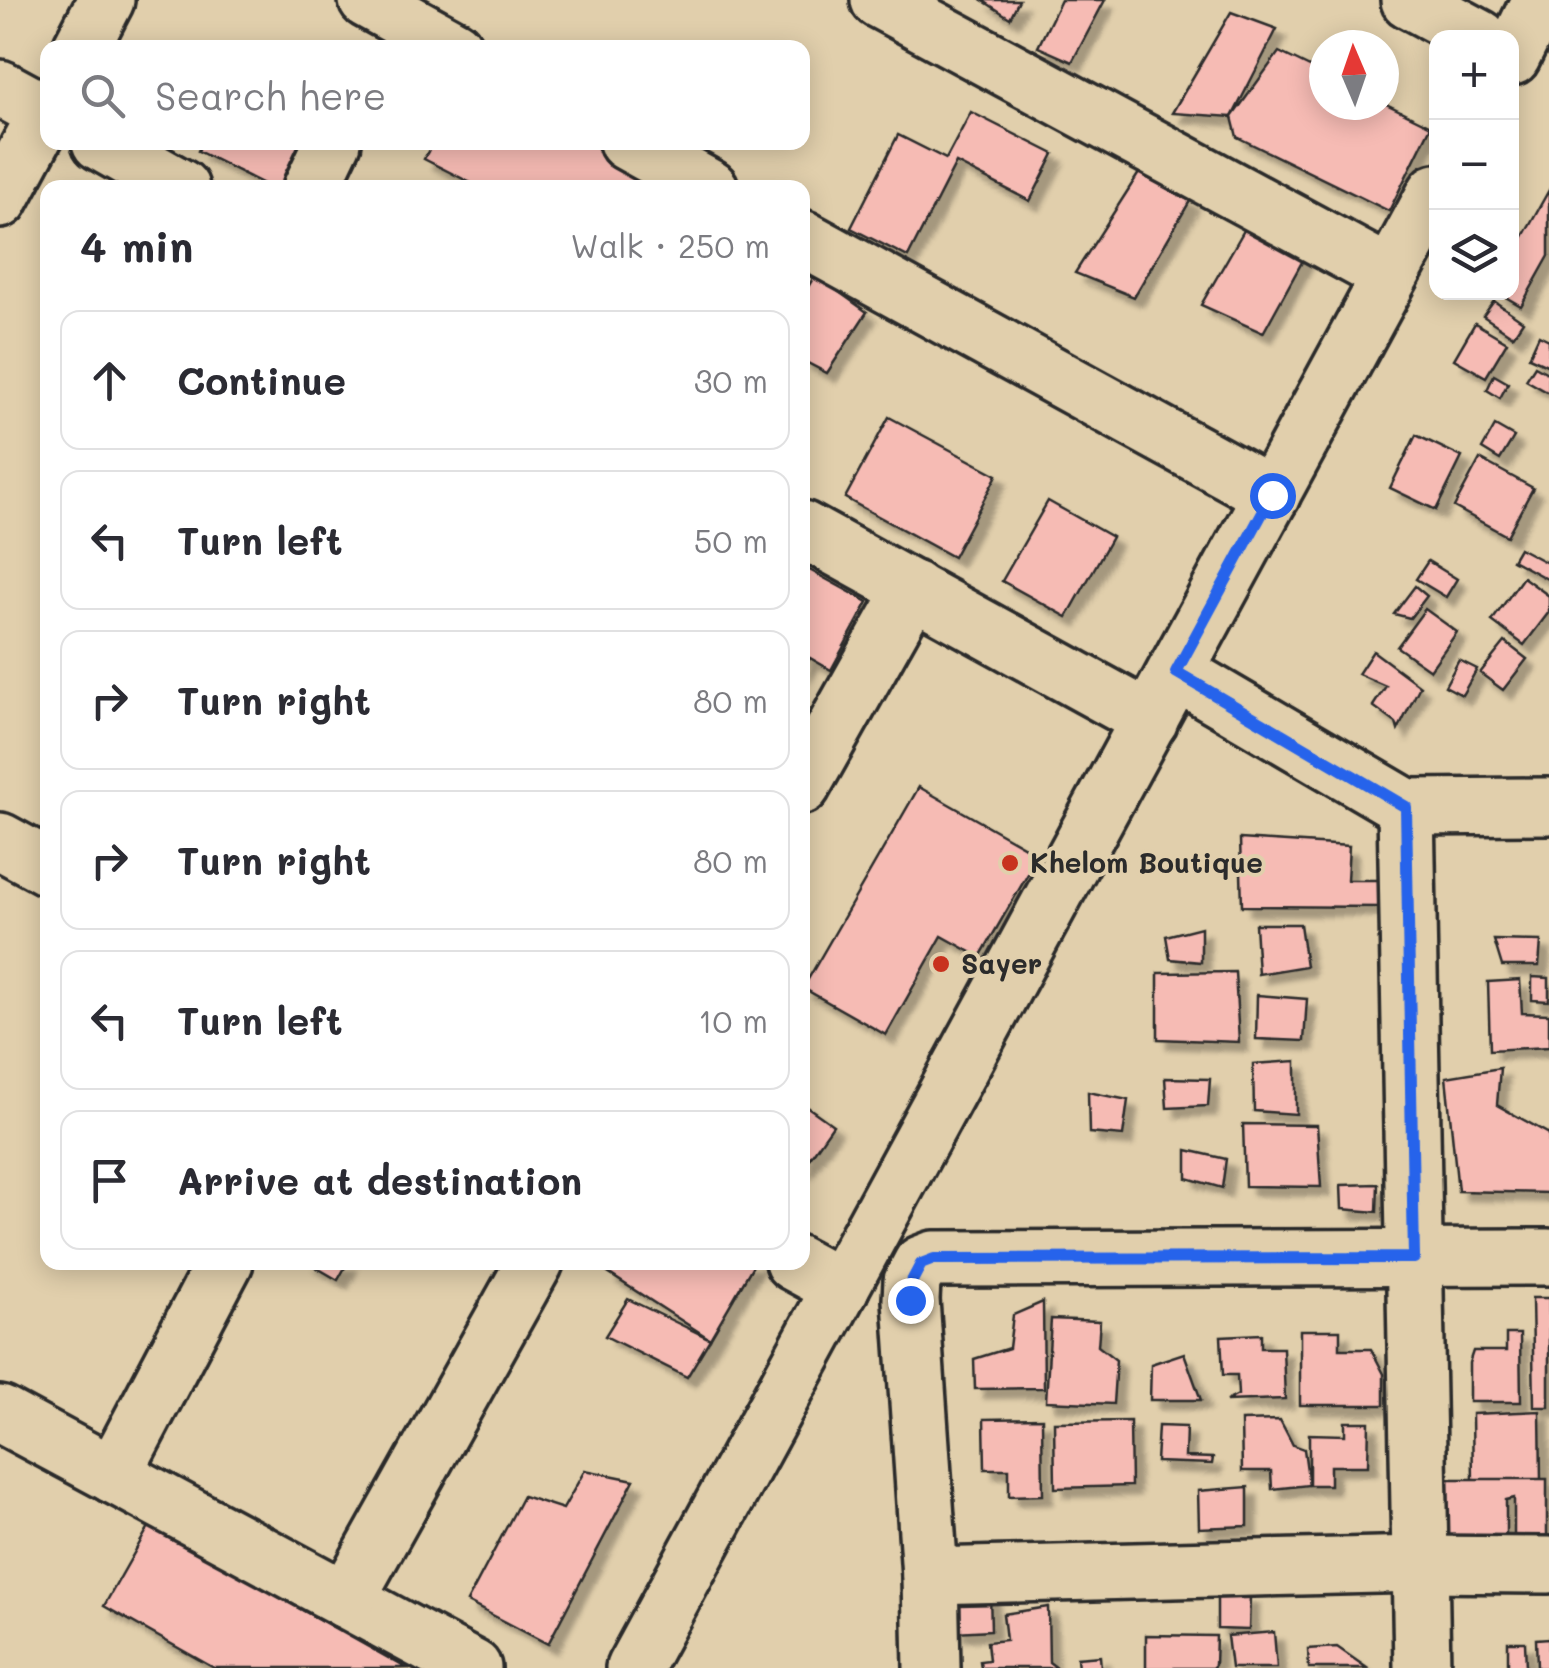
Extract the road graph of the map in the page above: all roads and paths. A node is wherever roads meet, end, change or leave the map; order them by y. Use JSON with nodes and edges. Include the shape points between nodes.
{"nodes":[{"id":1,"x":106,"y":0,"type":"edge"},
{"id":2,"x":879,"y":0,"type":"edge"},
{"id":3,"x":1409,"y":0,"type":"edge"},
{"id":4,"x":1540,"y":0,"type":"edge"},
{"id":5,"x":386,"y":16,"type":"edge"},
{"id":6,"x":1465,"y":30,"type":"edge"},
{"id":7,"x":85,"y":40,"type":"edge"},
{"id":8,"x":437,"y":40,"type":"edge"},
{"id":9,"x":1519,"y":41,"type":"edge"},
{"id":10,"x":0,"y":88,"type":"edge"},
{"id":11,"x":40,"y":109,"type":"edge"},
{"id":12,"x":40,"y":126,"type":"edge"},
{"id":13,"x":114,"y":150,"type":"edge"},
{"id":14,"x":329,"y":150,"type":"edge"},
{"id":15,"x":642,"y":150,"type":"edge"},
{"id":16,"x":168,"y":180,"type":"edge"},
{"id":17,"x":315,"y":180,"type":"edge"},
{"id":18,"x":696,"y":180,"type":"edge"},
{"id":19,"x":0,"y":200,"type":"edge"},
{"id":20,"x":1429,"y":205,"type":"edge"},
{"id":21,"x":810,"y":242,"type":"edge"},
{"id":22,"x":1390,"y":275,"type":"junction"},
{"id":23,"x":1272,"y":495,"type":"junction"},
{"id":24,"x":810,"y":532,"type":"edge"},
{"id":25,"x":913,"y":589,"type":"junction"},
{"id":26,"x":1176,"y":672,"type":"junction"},
{"id":27,"x":1150,"y":720,"type":"junction"},
{"id":28,"x":810,"y":772,"type":"edge"},
{"id":29,"x":1549,"y":806,"type":"edge"},
{"id":30,"x":1406,"y":807,"type":"junction"},
{"id":31,"x":0,"y":842,"type":"edge"},
{"id":32,"x":40,"y":863,"type":"edge"},
{"id":33,"x":1549,"y":1257,"type":"edge"},
{"id":34,"x":1414,"y":1258,"type":"junction"},
{"id":35,"x":221,"y":1270,"type":"edge"},
{"id":36,"x":531,"y":1270,"type":"edge"},
{"id":37,"x":808,"y":1270,"type":"edge"},
{"id":38,"x":842,"y":1288,"type":"junction"},
{"id":39,"x":0,"y":1414,"type":"edge"},
{"id":40,"x":112,"y":1475,"type":"junction"},
{"id":41,"x":1420,"y":1564,"type":"junction"},
{"id":42,"x":1549,"y":1565,"type":"edge"},
{"id":43,"x":930,"y":1576,"type":"junction"},
{"id":44,"x":346,"y":1600,"type":"junction"},
{"id":45,"x":473,"y":1668,"type":"edge"},
{"id":46,"x":634,"y":1668,"type":"edge"},
{"id":47,"x":932,"y":1668,"type":"edge"},
{"id":48,"x":1422,"y":1668,"type":"edge"}],
"edges":[{"from":1,"to":7,"type":"street"},
{"from":2,"to":22,"type":"street"},
{"from":3,"to":6,"type":"street"},
{"from":4,"to":9,"type":"street"},
{"from":5,"to":8,"type":"street"},
{"from":10,"to":11,"type":"street"},
{"from":12,"to":19,"type":"street"},
{"from":13,"to":16,"type":"street"},
{"from":14,"to":17,"type":"street"},
{"from":15,"to":18,"type":"street"},
{"from":20,"to":22,"type":"street"},
{"from":21,"to":23,"type":"street"},
{"from":22,"to":23,"type":"street"},
{"from":23,"to":26,"type":"street"},
{"from":24,"to":25,"type":"street"},
{"from":25,"to":27,"type":"street"},
{"from":25,"to":28,"type":"street"},
{"from":26,"to":27,"type":"street"},
{"from":26,"to":30,"type":"street"},
{"from":27,"to":38,"type":"street"},
{"from":29,"to":30,"type":"street"},
{"from":30,"to":34,"type":"street"},
{"from":31,"to":32,"type":"street"},
{"from":33,"to":34,"type":"street"},
{"from":34,"to":41,"type":"street"},
{"from":34,"to":43,"type":"street","via":[[921,1264],[910,1300]]},
{"from":35,"to":40,"type":"street"},
{"from":36,"to":44,"type":"street"},
{"from":37,"to":38,"type":"street"},
{"from":38,"to":46,"type":"street"},
{"from":39,"to":40,"type":"street"},
{"from":40,"to":44,"type":"street"},
{"from":41,"to":42,"type":"street"},
{"from":41,"to":43,"type":"street"},
{"from":41,"to":48,"type":"street"},
{"from":43,"to":47,"type":"street"},
{"from":44,"to":45,"type":"street"}]}
